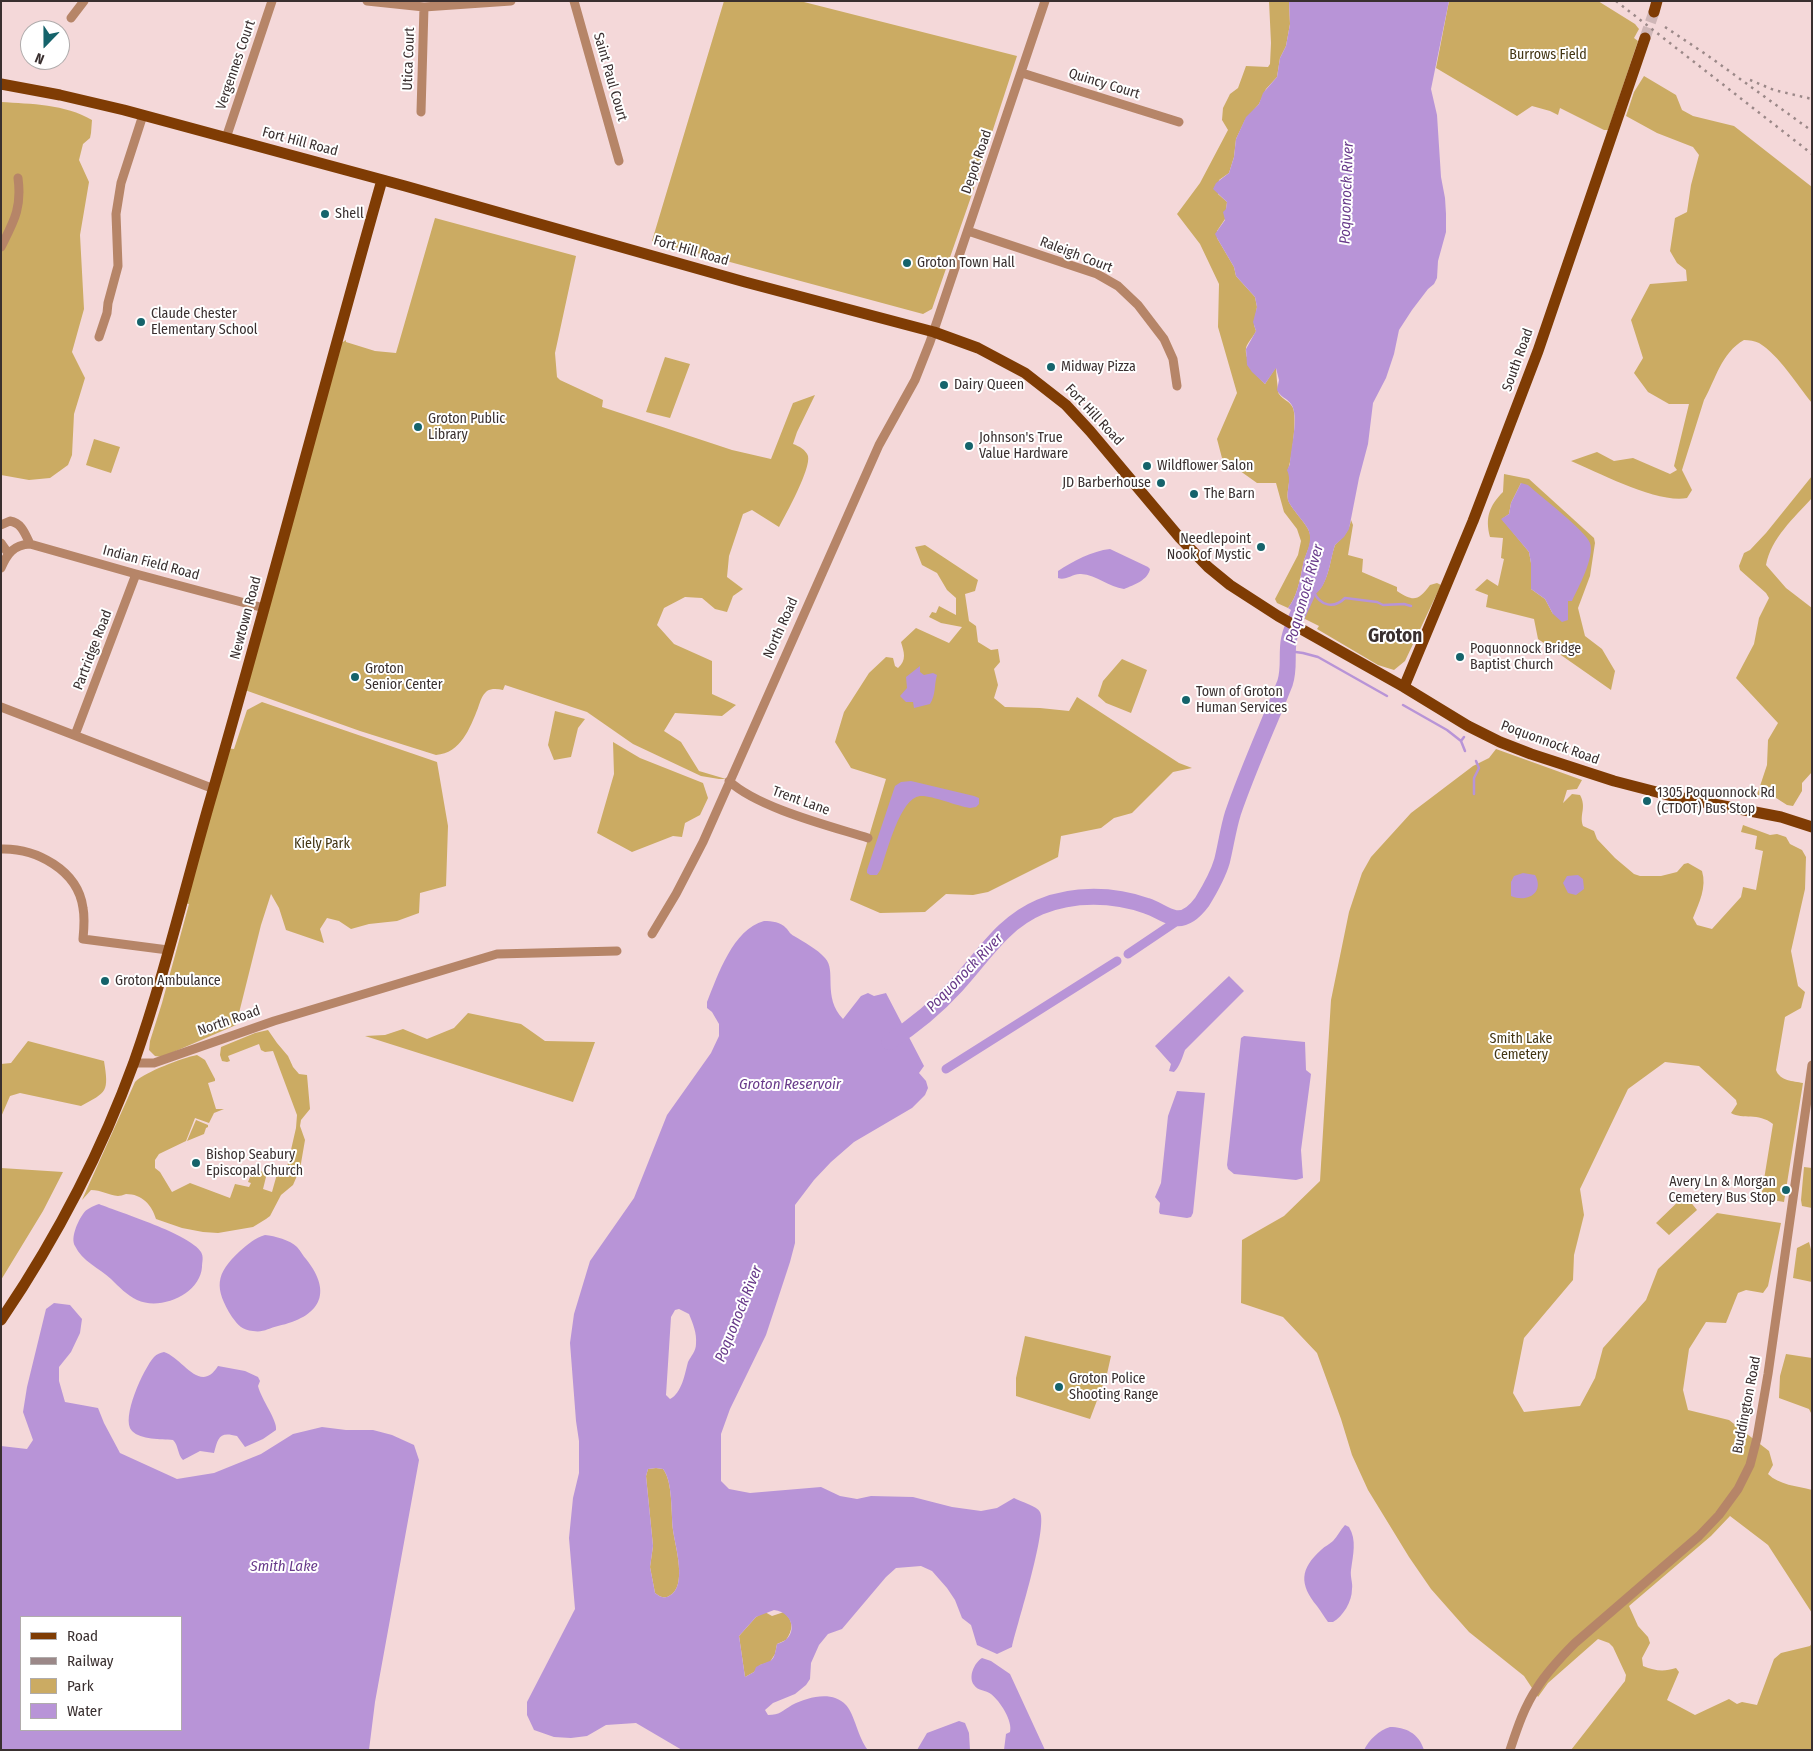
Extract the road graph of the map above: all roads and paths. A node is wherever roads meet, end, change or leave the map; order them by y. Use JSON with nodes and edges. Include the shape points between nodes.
{"nodes":[{"id":1,"x":84,"y":1,"type":"edge"},
{"id":2,"x":272,"y":1,"type":"edge"},
{"id":3,"x":367,"y":1,"type":"edge"},
{"id":4,"x":511,"y":1,"type":"edge"},
{"id":5,"x":574,"y":1,"type":"edge"},
{"id":6,"x":1045,"y":1,"type":"edge"},
{"id":7,"x":424,"y":7,"type":"junction"},
{"id":8,"x":71,"y":18,"type":"dead end"},
{"id":9,"x":1645,"y":38,"type":"tunnel mouth"},
{"id":10,"x":1022,"y":73,"type":"junction"},
{"id":11,"x":1,"y":84,"type":"edge"},
{"id":12,"x":421,"y":112,"type":"dead end"},
{"id":13,"x":143,"y":115,"type":"junction"},
{"id":14,"x":1179,"y":122,"type":"dead end"},
{"id":15,"x":226,"y":138,"type":"junction"},
{"id":16,"x":619,"y":161,"type":"dead end"},
{"id":17,"x":18,"y":178,"type":"dead end"},
{"id":18,"x":382,"y":180,"type":"junction"},
{"id":19,"x":968,"y":231,"type":"junction"},
{"id":20,"x":1,"y":247,"type":"edge"},
{"id":21,"x":934,"y":332,"type":"junction"},
{"id":22,"x":99,"y":337,"type":"dead end"},
{"id":23,"x":1177,"y":386,"type":"dead end"},
{"id":24,"x":1,"y":525,"type":"edge"},
{"id":25,"x":1,"y":543,"type":"edge"},
{"id":26,"x":30,"y":544,"type":"junction"},
{"id":27,"x":8,"y":553,"type":"junction"},
{"id":28,"x":1,"y":568,"type":"edge"},
{"id":29,"x":136,"y":574,"type":"junction"},
{"id":30,"x":264,"y":608,"type":"junction"},
{"id":31,"x":1302,"y":629,"type":"joint"},
{"id":32,"x":1404,"y":687,"type":"junction"},
{"id":33,"x":1,"y":707,"type":"edge"},
{"id":34,"x":75,"y":735,"type":"junction"},
{"id":35,"x":729,"y":781,"type":"junction"},
{"id":36,"x":214,"y":789,"type":"junction"},
{"id":37,"x":1812,"y":826,"type":"edge"},
{"id":38,"x":868,"y":838,"type":"dead end"},
{"id":39,"x":1,"y":849,"type":"edge"},
{"id":40,"x":652,"y":934,"type":"dead end"},
{"id":41,"x":168,"y":950,"type":"junction"},
{"id":42,"x":617,"y":951,"type":"dead end"},
{"id":43,"x":133,"y":1063,"type":"junction"},
{"id":44,"x":1812,"y":1065,"type":"edge"},
{"id":45,"x":1,"y":1320,"type":"edge"},
{"id":46,"x":1510,"y":1750,"type":"edge"}],
"edges":[{"from":1,"to":8,"type":"street"},
{"from":2,"to":15,"type":"street","name":"Vergennes Court"},
{"from":3,"to":7,"type":"street"},
{"from":4,"to":7,"type":"street"},
{"from":5,"to":16,"type":"street","name":"Saint Paul Court"},
{"from":6,"to":10,"type":"street","name":"Depot Road"},
{"from":7,"to":12,"type":"street","name":"Utica Court"},
{"from":9,"to":32,"type":"main road","name":"South Road","via":[[1532,369],[1467,538]]},
{"from":10,"to":14,"type":"street","name":"Quincy Court"},
{"from":10,"to":19,"type":"street","name":"Depot Road"},
{"from":11,"to":13,"type":"main road","name":"Fort Hill Road"},
{"from":13,"to":15,"type":"main road","name":"Fort Hill Road"},
{"from":13,"to":22,"type":"street","via":[[121,183],[116,214],[118,266]]},
{"from":15,"to":18,"type":"main road","name":"Fort Hill Road"},
{"from":17,"to":20,"type":"street","via":[[19,207]]},
{"from":18,"to":21,"type":"main road","name":"Fort Hill Road"},
{"from":18,"to":30,"type":"main road","name":"Newtown Road"},
{"from":19,"to":21,"type":"street","name":"Depot Road"},
{"from":19,"to":23,"type":"street","name":"Raleigh Court","via":[[1097,274],[1118,286],[1138,305],[1164,339],[1173,360]]},
{"from":21,"to":31,"type":"main road","name":"Fort Hill Road","via":[[998,357],[1053,393],[1087,427],[1198,557],[1238,591]]},
{"from":21,"to":35,"type":"street","name":"North Road","via":[[915,378],[879,445]]},
{"from":24,"to":26,"type":"street","via":[[10,521],[18,524]]},
{"from":25,"to":27,"type":"street"},
{"from":26,"to":27,"type":"street","via":[[20,545]]},
{"from":26,"to":29,"type":"street","name":"Indian Field Road"},
{"from":27,"to":28,"type":"street"},
{"from":29,"to":30,"type":"street","name":"Indian Field Road"},
{"from":29,"to":34,"type":"street","name":"Partridge Road"},
{"from":30,"to":36,"type":"main road","name":"Newtown Road"},
{"from":31,"to":32,"type":"main road","name":"Poquonnock Road"},
{"from":32,"to":37,"type":"main road","name":"Poquonnock Road","via":[[1487,736],[1570,768],[1651,791]]},
{"from":33,"to":34,"type":"street"},
{"from":34,"to":36,"type":"street"},
{"from":35,"to":38,"type":"street","name":"Trent Lane","via":[[757,799]]},
{"from":35,"to":40,"type":"street","name":"North Road","via":[[691,865]]},
{"from":36,"to":41,"type":"main road","name":"Newtown Road"},
{"from":39,"to":41,"type":"street","via":[[42,857],[68,877],[83,906],[83,939]]},
{"from":41,"to":43,"type":"main road","name":"Newtown Road"},
{"from":42,"to":43,"type":"street","name":"North Road","via":[[497,954],[274,1021],[154,1063]]},
{"from":43,"to":45,"type":"main road","via":[[72,1202],[28,1280]]},
{"from":44,"to":46,"type":"street","name":"Buddington Road","via":[[1768,1374],[1750,1465],[1719,1515],[1699,1536],[1557,1662],[1536,1689]]}]}
